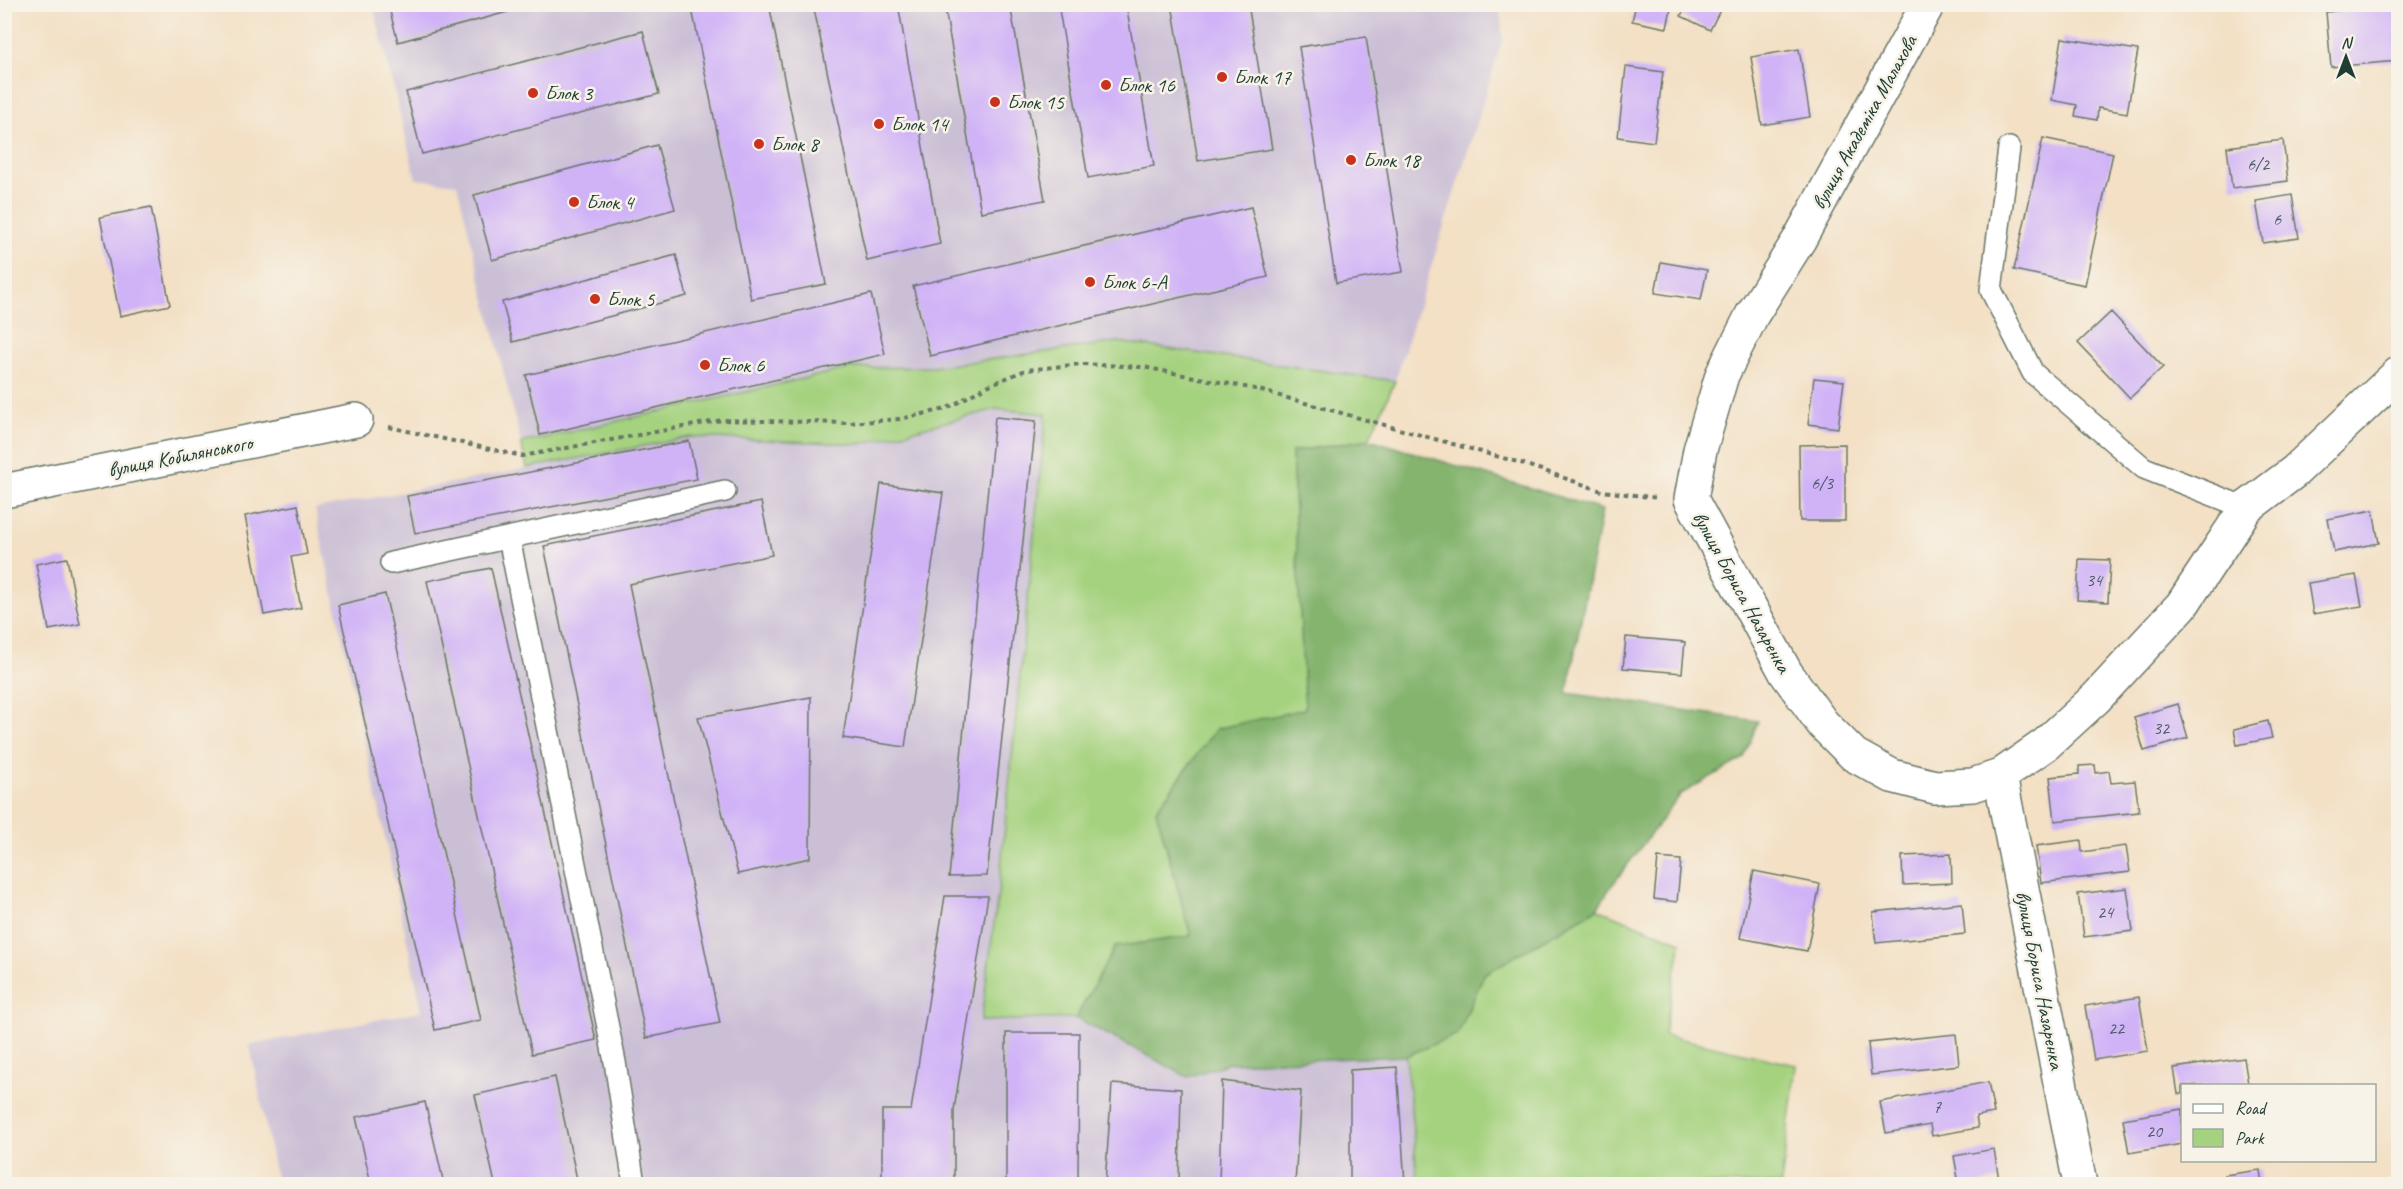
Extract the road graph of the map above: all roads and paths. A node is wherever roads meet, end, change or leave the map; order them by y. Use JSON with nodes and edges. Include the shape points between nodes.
{"nodes":[{"id":1,"x":1928,"y":4,"type":"edge"},
{"id":2,"x":2010,"y":148,"type":"dead end"},
{"id":3,"x":1799,"y":240,"type":"joint"},
{"id":4,"x":2398,"y":374,"type":"edge"},
{"id":5,"x":356,"y":420,"type":"joint"},
{"id":6,"x":4,"y":491,"type":"edge"},
{"id":7,"x":725,"y":491,"type":"dead end"},
{"id":8,"x":1691,"y":499,"type":"junction"},
{"id":9,"x":2246,"y":508,"type":"junction"},
{"id":10,"x":509,"y":538,"type":"junction"},
{"id":11,"x":392,"y":563,"type":"dead end"},
{"id":12,"x":2000,"y":776,"type":"junction"},
{"id":13,"x":634,"y":1185,"type":"edge"},
{"id":14,"x":2080,"y":1185,"type":"edge"}],
"edges":[{"from":1,"to":3,"type":"street","name":"вулиця Академіка Малахова"},
{"from":2,"to":9,"type":"lane","via":[[1992,290],[2033,373],[2144,468]]},
{"from":3,"to":8,"type":"street","name":"вулиця Бориса Назаренка","via":[[1752,315],[1722,375],[1700,450]]},
{"from":4,"to":9,"type":"street","name":"вулиця Бориса Назаренка","via":[[2294,472]]},
{"from":5,"to":6,"type":"street","name":"вулиця Кобилянського"},
{"from":5,"to":8,"type":"path","via":[[522,456],[722,420],[849,423],[900,419],[946,409],[1026,370],[1082,364],[1143,367],[1255,389],[1521,463],[1602,491],[1646,498]]},
{"from":7,"to":10,"type":"lane"},
{"from":8,"to":12,"type":"street","name":"вулиця Бориса Назаренка","via":[[1786,673],[1823,724],[1854,755],[1892,776],[1935,786],[1973,785]]},
{"from":9,"to":12,"type":"street","name":"вулиця Бориса Назаренка","via":[[2182,605],[2104,690],[2046,744]]},
{"from":10,"to":11,"type":"lane"},
{"from":10,"to":13,"type":"lane","via":[[615,1062]]},
{"from":12,"to":14,"type":"street","name":"вулиця Бориса Назаренка"}]}
